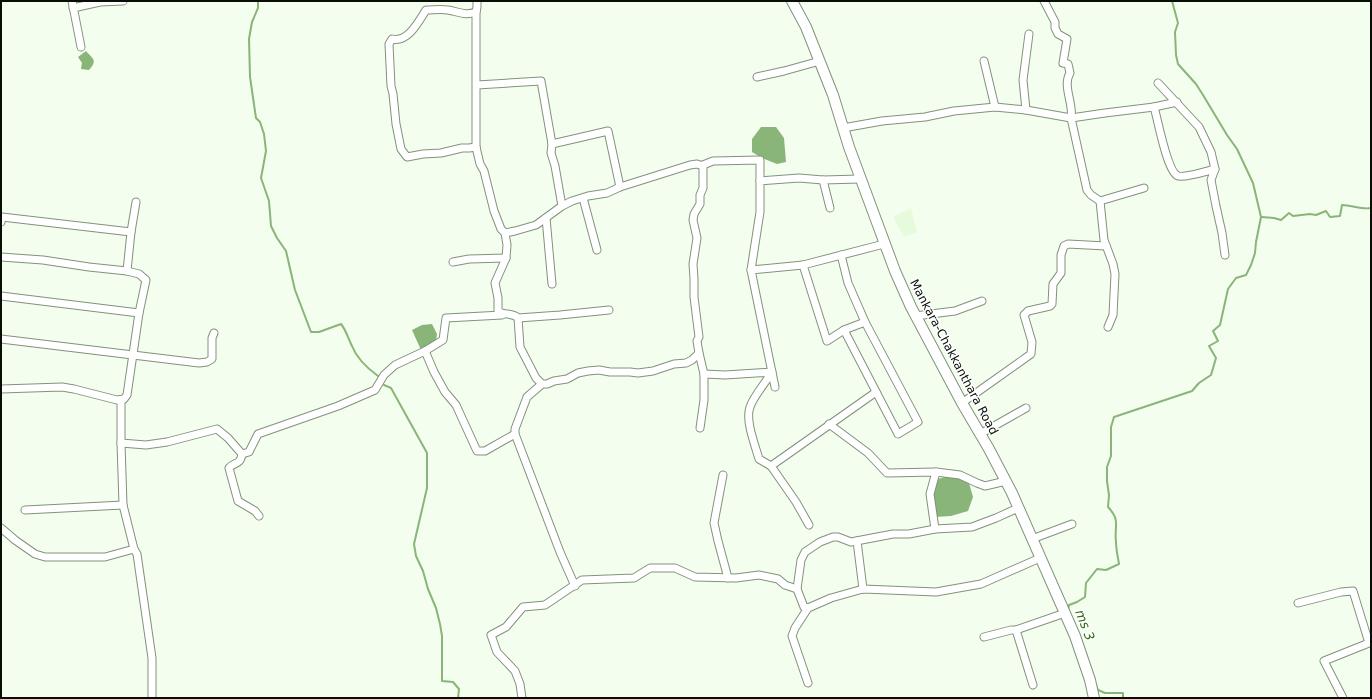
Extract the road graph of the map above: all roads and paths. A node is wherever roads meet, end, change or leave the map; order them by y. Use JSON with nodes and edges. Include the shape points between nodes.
{"nodes":[{"id":1,"x":123,"y":1,"type":"edge"},
{"id":2,"x":477,"y":1,"type":"edge"},
{"id":3,"x":792,"y":1,"type":"edge"},
{"id":4,"x":1044,"y":1,"type":"edge"},
{"id":5,"x":73,"y":5,"type":"edge"},
{"id":6,"x":476,"y":12,"type":"junction"},
{"id":7,"x":1029,"y":34,"type":"dead end"},
{"id":8,"x":81,"y":47,"type":"dead end"},
{"id":9,"x":984,"y":60,"type":"dead end"},
{"id":10,"x":820,"y":61,"type":"junction"},
{"id":11,"x":757,"y":77,"type":"dead end"},
{"id":12,"x":1158,"y":83,"type":"dead end"},
{"id":13,"x":477,"y":85,"type":"junction"},
{"id":14,"x":1177,"y":102,"type":"junction"},
{"id":15,"x":995,"y":107,"type":"junction"},
{"id":16,"x":1154,"y":107,"type":"junction"},
{"id":17,"x":1026,"y":110,"type":"junction"},
{"id":18,"x":1072,"y":118,"type":"junction"},
{"id":19,"x":843,"y":128,"type":"junction"},
{"id":20,"x":552,"y":144,"type":"junction"},
{"id":21,"x":476,"y":147,"type":"junction"},
{"id":22,"x":703,"y":166,"type":"junction"},
{"id":23,"x":1215,"y":169,"type":"junction"},
{"id":24,"x":860,"y":179,"type":"junction"},
{"id":25,"x":823,"y":180,"type":"junction"},
{"id":26,"x":760,"y":181,"type":"junction"},
{"id":27,"x":620,"y":187,"type":"junction"},
{"id":28,"x":1144,"y":188,"type":"dead end"},
{"id":29,"x":583,"y":198,"type":"junction"},
{"id":30,"x":1100,"y":201,"type":"junction"},
{"id":31,"x":136,"y":202,"type":"dead end"},
{"id":32,"x":562,"y":206,"type":"junction"},
{"id":33,"x":830,"y":208,"type":"dead end"},
{"id":34,"x":546,"y":218,"type":"junction"},
{"id":35,"x":1,"y":222,"type":"edge"},
{"id":36,"x":131,"y":232,"type":"junction"},
{"id":37,"x":505,"y":233,"type":"junction"},
{"id":38,"x":884,"y":244,"type":"junction"},
{"id":39,"x":1106,"y":246,"type":"junction"},
{"id":40,"x":597,"y":250,"type":"dead end"},
{"id":41,"x":840,"y":255,"type":"junction"},
{"id":42,"x":1225,"y":255,"type":"dead end"},
{"id":43,"x":1,"y":256,"type":"edge"},
{"id":44,"x":506,"y":258,"type":"junction"},
{"id":45,"x":453,"y":262,"type":"dead end"},
{"id":46,"x":804,"y":265,"type":"junction"},
{"id":47,"x":127,"y":270,"type":"junction"},
{"id":48,"x":751,"y":270,"type":"junction"},
{"id":49,"x":552,"y":284,"type":"dead end"},
{"id":50,"x":1,"y":296,"type":"edge"},
{"id":51,"x":982,"y":301,"type":"dead end"},
{"id":52,"x":609,"y":310,"type":"dead end"},
{"id":53,"x":139,"y":313,"type":"junction"},
{"id":54,"x":502,"y":315,"type":"junction"},
{"id":55,"x":915,"y":316,"type":"junction"},
{"id":56,"x":518,"y":318,"type":"junction"},
{"id":57,"x":865,"y":322,"type":"junction"},
{"id":58,"x":1108,"y":327,"type":"dead end"},
{"id":59,"x":844,"y":330,"type":"junction"},
{"id":60,"x":214,"y":333,"type":"dead end"},
{"id":61,"x":1,"y":339,"type":"edge"},
{"id":62,"x":425,"y":351,"type":"junction"},
{"id":63,"x":698,"y":352,"type":"junction"},
{"id":64,"x":134,"y":355,"type":"junction"},
{"id":65,"x":772,"y":372,"type":"junction"},
{"id":66,"x":704,"y":374,"type":"junction"},
{"id":67,"x":542,"y":384,"type":"junction"},
{"id":68,"x":775,"y":387,"type":"dead end"},
{"id":69,"x":1,"y":390,"type":"edge"},
{"id":70,"x":876,"y":392,"type":"junction"},
{"id":71,"x":121,"y":400,"type":"junction"},
{"id":72,"x":962,"y":403,"type":"junction"},
{"id":73,"x":1026,"y":408,"type":"dead end"},
{"id":74,"x":829,"y":424,"type":"junction"},
{"id":75,"x":700,"y":428,"type":"dead end"},
{"id":76,"x":515,"y":434,"type":"junction"},
{"id":77,"x":980,"y":434,"type":"junction"},
{"id":78,"x":121,"y":443,"type":"junction"},
{"id":79,"x":242,"y":454,"type":"junction"},
{"id":80,"x":771,"y":466,"type":"junction"},
{"id":81,"x":936,"y":472,"type":"junction"},
{"id":82,"x":723,"y":475,"type":"dead end"},
{"id":83,"x":1006,"y":481,"type":"junction"},
{"id":84,"x":123,"y":506,"type":"junction"},
{"id":85,"x":1018,"y":508,"type":"junction"},
{"id":86,"x":25,"y":510,"type":"dead end"},
{"id":87,"x":259,"y":516,"type":"dead end"},
{"id":88,"x":1072,"y":524,"type":"dead end"},
{"id":89,"x":809,"y":525,"type":"dead end"},
{"id":90,"x":1,"y":528,"type":"edge"},
{"id":91,"x":935,"y":529,"type":"junction"},
{"id":92,"x":1032,"y":539,"type":"junction"},
{"id":93,"x":857,"y":541,"type":"junction"},
{"id":94,"x":134,"y":549,"type":"junction"},
{"id":95,"x":1040,"y":558,"type":"junction"},
{"id":96,"x":728,"y":578,"type":"junction"},
{"id":97,"x":575,"y":586,"type":"junction"},
{"id":98,"x":797,"y":589,"type":"junction"},
{"id":99,"x":863,"y":589,"type":"junction"},
{"id":100,"x":1298,"y":603,"type":"dead end"},
{"id":101,"x":808,"y":608,"type":"junction"},
{"id":102,"x":1065,"y":613,"type":"junction"},
{"id":103,"x":1016,"y":630,"type":"junction"},
{"id":104,"x":984,"y":637,"type":"dead end"},
{"id":105,"x":1370,"y":643,"type":"edge"},
{"id":106,"x":808,"y":683,"type":"dead end"},
{"id":107,"x":1033,"y":685,"type":"dead end"},
{"id":108,"x":152,"y":698,"type":"edge"},
{"id":109,"x":522,"y":698,"type":"edge"},
{"id":110,"x":1094,"y":698,"type":"edge"},
{"id":111,"x":1343,"y":698,"type":"edge"}],
"edges":[{"from":1,"to":5,"type":"street"},
{"from":2,"to":6,"type":"street"},
{"from":3,"to":10,"type":"main road","name":"Mankara-Chakkanthara Road"},
{"from":4,"to":18,"type":"street","via":[[1058,34],[1067,39],[1063,63],[1068,64],[1070,73],[1067,77]]},
{"from":5,"to":8,"type":"street"},
{"from":6,"to":13,"type":"street"},
{"from":6,"to":21,"type":"street","via":[[465,14],[448,10],[426,10],[414,29],[402,38],[392,39],[389,44],[396,124],[401,149],[407,157]]},
{"from":7,"to":17,"type":"street","via":[[1023,80]]},
{"from":9,"to":15,"type":"street"},
{"from":10,"to":11,"type":"street"},
{"from":10,"to":19,"type":"main road","name":"Mankara-Chakkanthara Road"},
{"from":12,"to":14,"type":"street"},
{"from":13,"to":20,"type":"street","via":[[541,82]]},
{"from":13,"to":21,"type":"street"},
{"from":14,"to":16,"type":"street"},
{"from":14,"to":23,"type":"street","via":[[1199,127],[1211,152]]},
{"from":15,"to":17,"type":"street"},
{"from":15,"to":19,"type":"street"},
{"from":16,"to":18,"type":"street"},
{"from":16,"to":23,"type":"street","via":[[1172,172],[1179,176]]},
{"from":17,"to":18,"type":"street"},
{"from":18,"to":30,"type":"street","via":[[1087,190]]},
{"from":19,"to":24,"type":"main road","name":"Mankara-Chakkanthara Road"},
{"from":20,"to":27,"type":"street","via":[[608,131]]},
{"from":20,"to":32,"type":"street","via":[[551,153]]},
{"from":21,"to":37,"type":"street","via":[[494,211]]},
{"from":22,"to":26,"type":"street","via":[[713,161],[760,160]]},
{"from":22,"to":27,"type":"street","via":[[690,165]]},
{"from":22,"to":63,"type":"street","via":[[703,188],[693,220],[697,238],[693,264],[694,301],[699,332]]},
{"from":23,"to":42,"type":"street","via":[[1211,180]]},
{"from":24,"to":25,"type":"street"},
{"from":24,"to":38,"type":"main road","name":"Mankara-Chakkanthara Road"},
{"from":25,"to":26,"type":"street","via":[[799,178]]},
{"from":25,"to":33,"type":"street"},
{"from":26,"to":48,"type":"street","via":[[760,212]]},
{"from":27,"to":29,"type":"street","via":[[607,193]]},
{"from":28,"to":30,"type":"street"},
{"from":29,"to":32,"type":"street"},
{"from":29,"to":40,"type":"street"},
{"from":30,"to":39,"type":"street"},
{"from":31,"to":36,"type":"street"},
{"from":32,"to":34,"type":"street"},
{"from":34,"to":37,"type":"street","via":[[536,225]]},
{"from":34,"to":49,"type":"street"},
{"from":35,"to":36,"type":"street","via":[[2,217]]},
{"from":36,"to":47,"type":"street"},
{"from":37,"to":44,"type":"street"},
{"from":38,"to":41,"type":"street"},
{"from":38,"to":55,"type":"main road","name":"Mankara-Chakkanthara Road"},
{"from":39,"to":58,"type":"street","via":[[1115,274],[1113,315]]},
{"from":39,"to":72,"type":"street","via":[[1064,246],[1061,273],[1053,284],[1052,304],[1024,314],[1032,342],[1031,354]]},
{"from":41,"to":46,"type":"street"},
{"from":41,"to":57,"type":"street","via":[[848,283]]},
{"from":43,"to":47,"type":"street"},
{"from":44,"to":45,"type":"street"},
{"from":44,"to":54,"type":"street","via":[[495,283],[498,311]]},
{"from":46,"to":48,"type":"street"},
{"from":46,"to":59,"type":"street","via":[[827,340]]},
{"from":47,"to":53,"type":"street","via":[[139,274],[146,280]]},
{"from":48,"to":65,"type":"street"},
{"from":50,"to":53,"type":"street"},
{"from":51,"to":55,"type":"street","via":[[955,311]]},
{"from":52,"to":56,"type":"street"},
{"from":53,"to":64,"type":"street"},
{"from":54,"to":56,"type":"street","via":[[515,315]]},
{"from":54,"to":62,"type":"street","via":[[446,318],[444,340]]},
{"from":55,"to":72,"type":"main road","name":"Mankara-Chakkanthara Road"},
{"from":56,"to":67,"type":"street","via":[[520,347],[536,378]]},
{"from":57,"to":59,"type":"street"},
{"from":57,"to":70,"type":"street","via":[[918,422],[898,434]]},
{"from":59,"to":70,"type":"street"},
{"from":60,"to":64,"type":"street","via":[[212,359],[207,362]]},
{"from":61,"to":64,"type":"street"},
{"from":62,"to":76,"type":"street","via":[[445,392],[456,405],[477,451],[485,450]]},
{"from":62,"to":79,"type":"street","via":[[395,364],[384,375],[375,390],[258,434],[249,452]]},
{"from":63,"to":66,"type":"street"},
{"from":63,"to":67,"type":"street","via":[[686,363],[653,371],[588,371]]},
{"from":64,"to":71,"type":"street","via":[[127,395]]},
{"from":65,"to":66,"type":"street"},
{"from":65,"to":68,"type":"street"},
{"from":65,"to":80,"type":"street","via":[[750,406],[748,414],[759,458]]},
{"from":66,"to":75,"type":"street"},
{"from":67,"to":76,"type":"street","via":[[527,396]]},
{"from":69,"to":71,"type":"street","via":[[62,387]]},
{"from":70,"to":74,"type":"street"},
{"from":71,"to":78,"type":"street"},
{"from":72,"to":77,"type":"main road","name":"Mankara-Chakkanthara Road"},
{"from":73,"to":77,"type":"street"},
{"from":74,"to":80,"type":"street"},
{"from":74,"to":81,"type":"street","via":[[868,453],[887,473]]},
{"from":76,"to":97,"type":"street"},
{"from":77,"to":83,"type":"main road","name":"Mankara-Chakkanthara Road"},
{"from":78,"to":79,"type":"street","via":[[146,445],[167,442],[217,429]]},
{"from":78,"to":84,"type":"street"},
{"from":79,"to":87,"type":"street","via":[[241,460],[229,468],[231,480],[238,501]]},
{"from":80,"to":89,"type":"street"},
{"from":81,"to":83,"type":"street","via":[[960,475],[985,486]]},
{"from":81,"to":91,"type":"street","via":[[930,494]]},
{"from":82,"to":96,"type":"street","via":[[714,523]]},
{"from":83,"to":85,"type":"main road","name":"Mankara-Chakkanthara Road"},
{"from":84,"to":86,"type":"street"},
{"from":84,"to":94,"type":"street"},
{"from":85,"to":91,"type":"street","via":[[981,524]]},
{"from":85,"to":92,"type":"main road","name":"Mankara-Chakkanthara Road"},
{"from":88,"to":92,"type":"street"},
{"from":90,"to":94,"type":"street","via":[[35,554],[45,558],[105,557]]},
{"from":91,"to":93,"type":"street"},
{"from":92,"to":95,"type":"main road","name":"Mankara-Chakkanthara Road"},
{"from":93,"to":98,"type":"street","via":[[850,542],[833,537],[805,552],[801,560]]},
{"from":93,"to":99,"type":"street"},
{"from":94,"to":108,"type":"street","via":[[137,554],[152,658]]},
{"from":95,"to":99,"type":"street","via":[[981,584],[936,592]]},
{"from":95,"to":102,"type":"main road","name":"Mankara-Chakkanthara Road"},
{"from":96,"to":97,"type":"street","via":[[695,577],[675,568],[650,568],[634,578],[582,580]]},
{"from":96,"to":98,"type":"street","via":[[759,575],[778,579],[785,585]]},
{"from":97,"to":109,"type":"street","via":[[545,605],[523,607],[506,627],[491,635],[497,652],[515,671]]},
{"from":98,"to":101,"type":"street","via":[[804,606]]},
{"from":99,"to":101,"type":"street"},
{"from":100,"to":105,"type":"street","via":[[1354,591]]},
{"from":101,"to":106,"type":"street","via":[[792,636]]},
{"from":102,"to":103,"type":"street"},
{"from":102,"to":110,"type":"main road","name":"Mankara-Chakkanthara Road","via":[[1075,636]]},
{"from":103,"to":104,"type":"street"},
{"from":103,"to":107,"type":"street"},
{"from":105,"to":111,"type":"street","via":[[1324,660]]}]}
